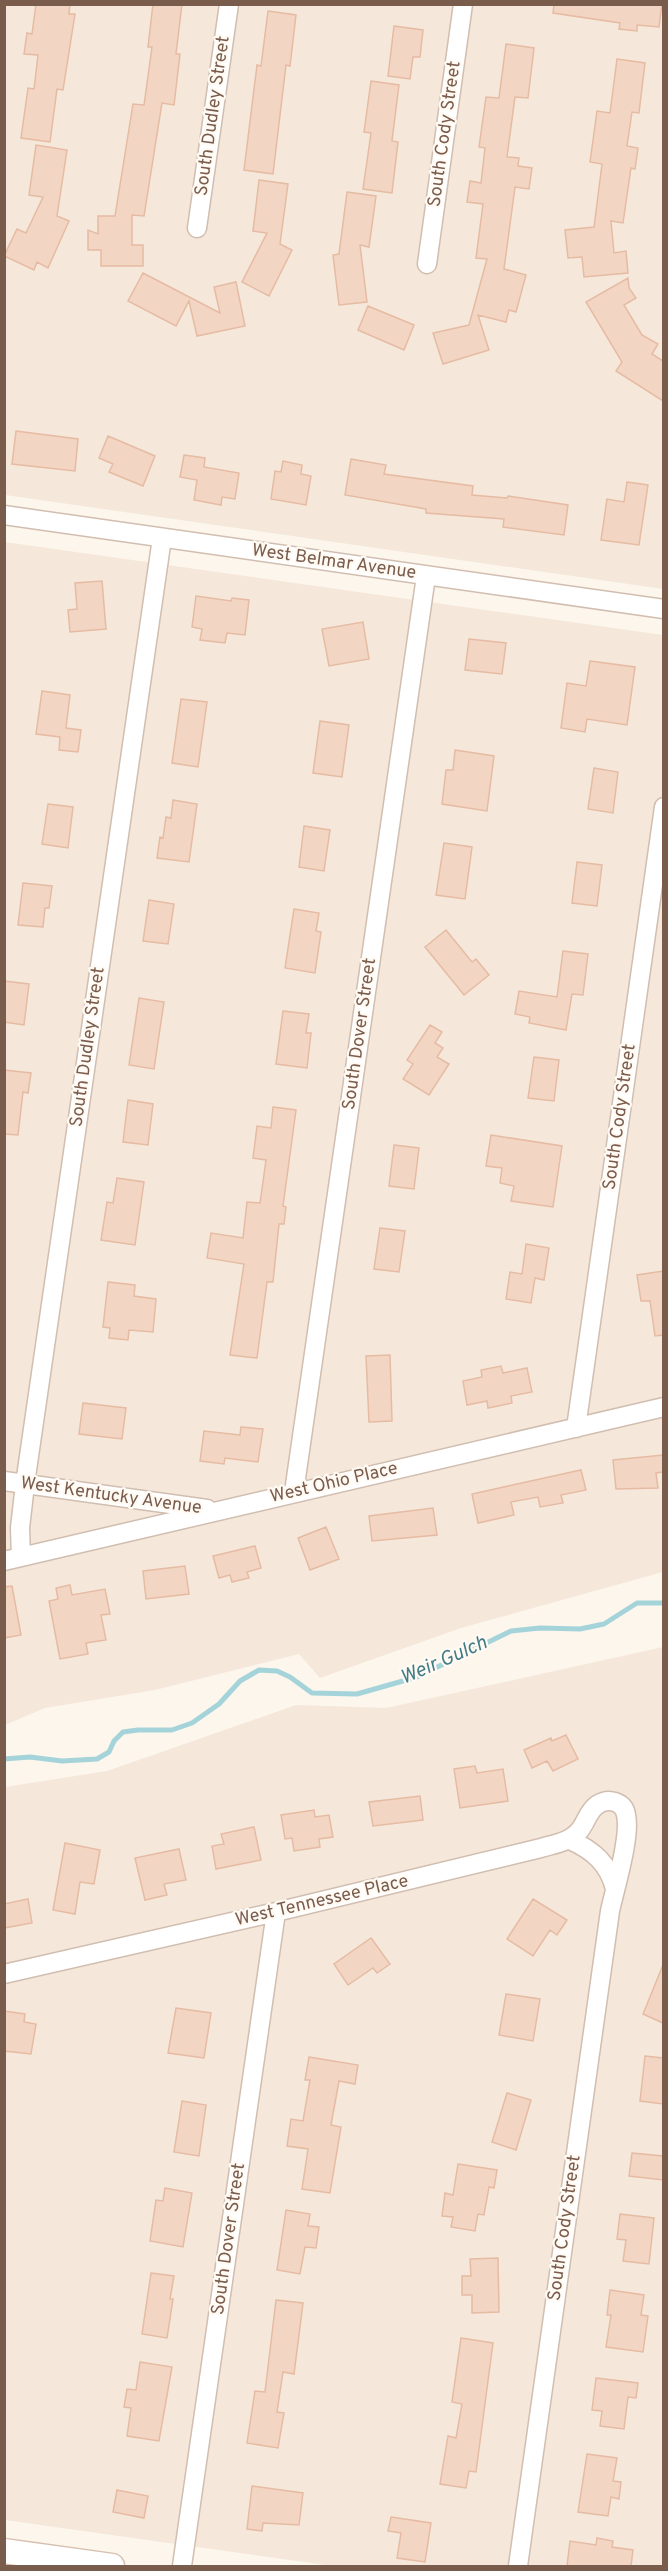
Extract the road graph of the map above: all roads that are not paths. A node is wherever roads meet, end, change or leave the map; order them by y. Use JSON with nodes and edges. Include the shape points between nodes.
{"nodes":[{"id":1,"x":229,"y":4,"type":"edge"},
{"id":2,"x":463,"y":4,"type":"edge"},
{"id":3,"x":197,"y":228,"type":"dead end"},
{"id":4,"x":427,"y":264,"type":"dead end"},
{"id":5,"x":4,"y":515,"type":"edge"},
{"id":6,"x":162,"y":538,"type":"junction"},
{"id":7,"x":426,"y":576,"type":"junction"},
{"id":8,"x":663,"y":609,"type":"edge"},
{"id":9,"x":663,"y":807,"type":"edge"},
{"id":10,"x":663,"y":1407,"type":"edge"},
{"id":11,"x":576,"y":1428,"type":"junction"},
{"id":12,"x":4,"y":1481,"type":"edge"},
{"id":13,"x":25,"y":1484,"type":"junction"},
{"id":14,"x":294,"y":1492,"type":"junction"},
{"id":15,"x":217,"y":1510,"type":"junction"},
{"id":16,"x":13,"y":1559,"type":"edge"},
{"id":17,"x":570,"y":1840,"type":"junction"},
{"id":18,"x":615,"y":1889,"type":"junction"},
{"id":19,"x":276,"y":1912,"type":"junction"},
{"id":20,"x":4,"y":1974,"type":"edge"},
{"id":21,"x":4,"y":2551,"type":"edge"},
{"id":22,"x":112,"y":2566,"type":"edge"},
{"id":23,"x":182,"y":2566,"type":"edge"},
{"id":24,"x":518,"y":2566,"type":"edge"}],
"edges":[{"from":1,"to":3,"type":"street","name":"South Dudley Street"},
{"from":2,"to":4,"type":"street","name":"South Cody Street"},
{"from":5,"to":6,"type":"street","name":"West Belmar Avenue"},
{"from":6,"to":7,"type":"street","name":"West Belmar Avenue"},
{"from":6,"to":13,"type":"street","name":"South Dudley Street"},
{"from":7,"to":8,"type":"street","name":"West Belmar Avenue"},
{"from":7,"to":14,"type":"street","name":"South Dover Street"},
{"from":9,"to":11,"type":"street","name":"South Cody Street"},
{"from":10,"to":11,"type":"street","name":"West Ohio Place"},
{"from":11,"to":14,"type":"street","name":"West Ohio Place"},
{"from":12,"to":13,"type":"street","name":"West Kentucky Avenue"},
{"from":13,"to":15,"type":"street","name":"West Kentucky Avenue"},
{"from":13,"to":16,"type":"street","name":"South Dudley Street"},
{"from":14,"to":15,"type":"street","name":"West Ohio Place"},
{"from":15,"to":16,"type":"street","name":"West Ohio Place"},
{"from":17,"to":18,"type":"street","via":[[604,1862]]},
{"from":17,"to":18,"type":"street","name":"South Cody Street","via":[[601,1802],[621,1804],[627,1824]]},
{"from":17,"to":19,"type":"street","name":"West Tennessee Place"},
{"from":18,"to":24,"type":"street","name":"South Cody Street"},
{"from":19,"to":20,"type":"street","name":"West Tennessee Place"},
{"from":19,"to":23,"type":"street","name":"South Dover Street"},
{"from":21,"to":22,"type":"main road"}]}
